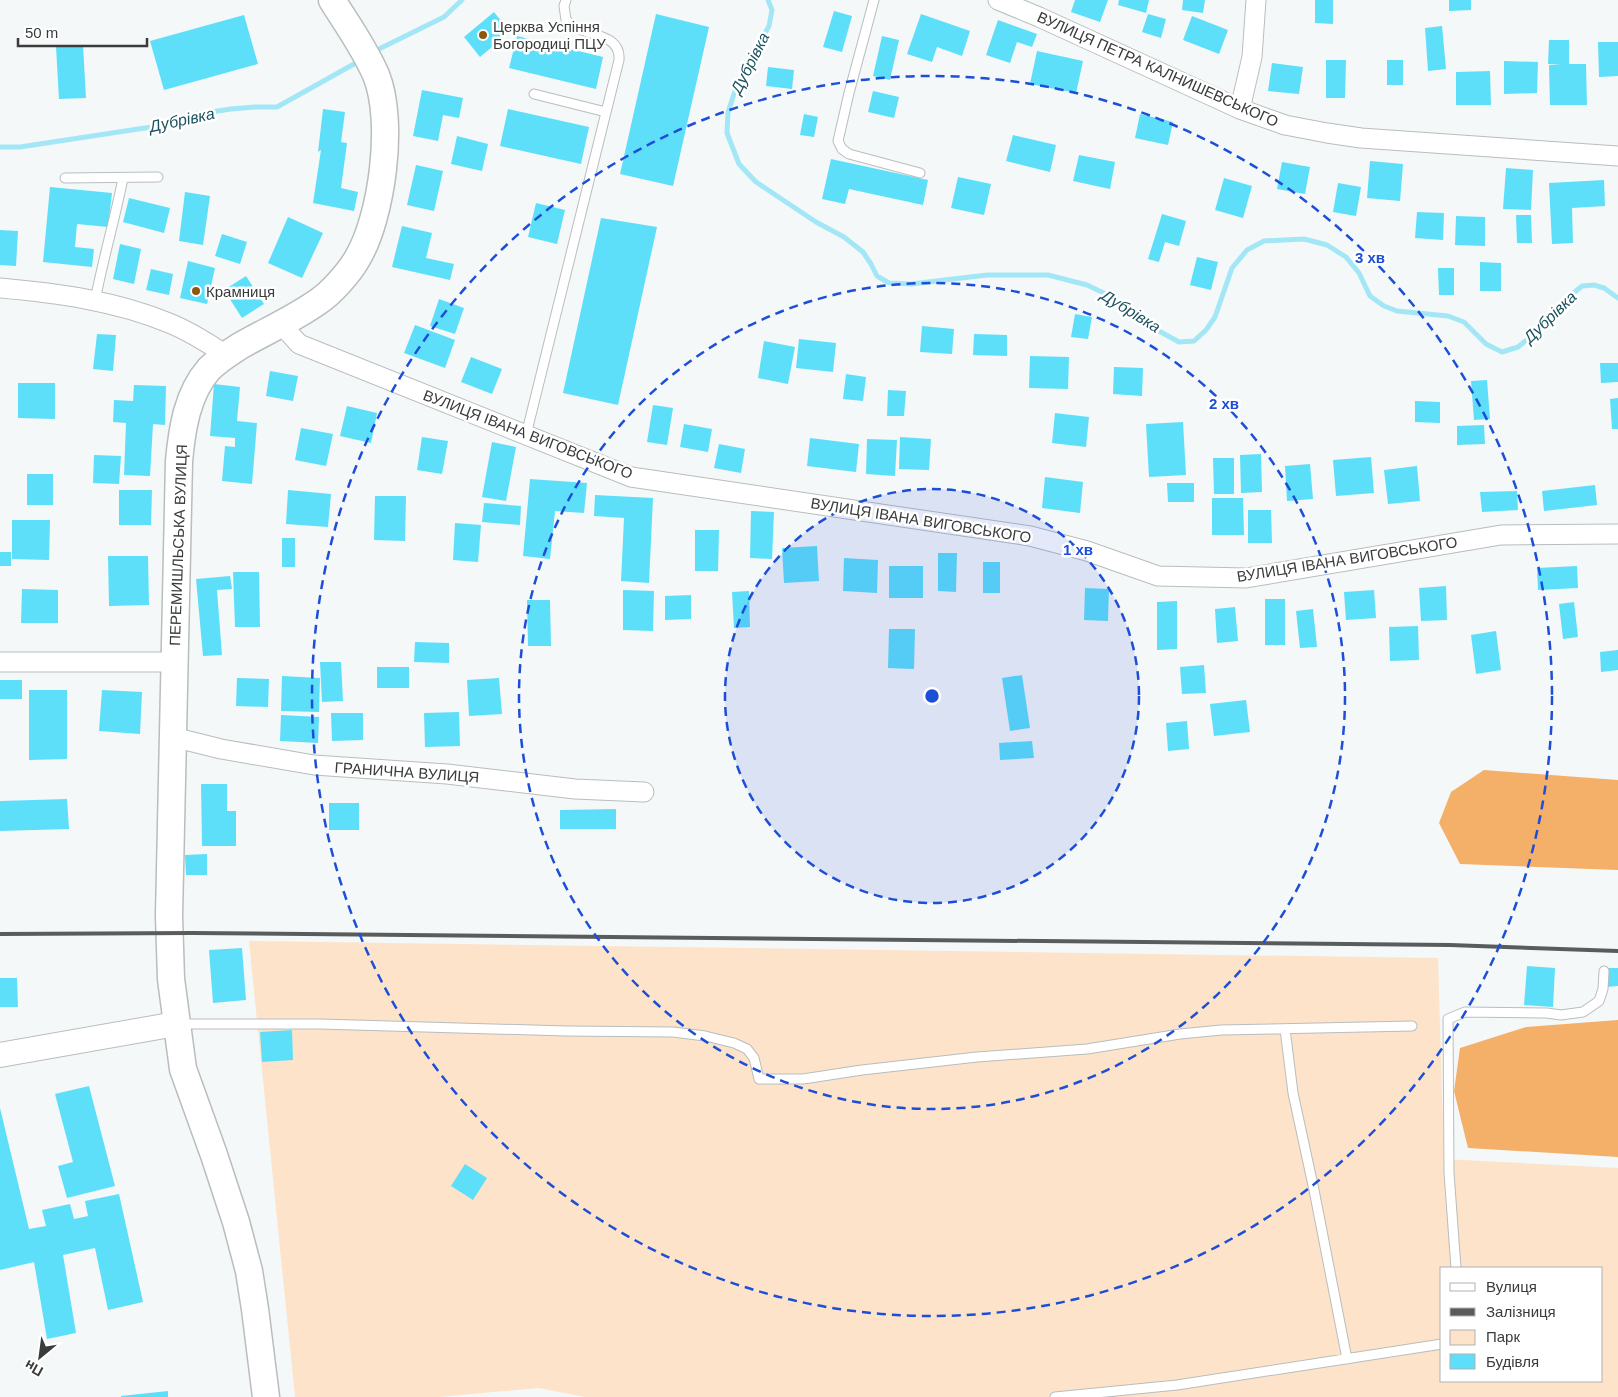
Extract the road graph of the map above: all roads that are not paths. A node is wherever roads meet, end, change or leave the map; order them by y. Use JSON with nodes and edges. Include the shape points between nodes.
{"nodes":[{"id":1,"x":332,"y":0,"type":"edge"},
{"id":2,"x":566,"y":0,"type":"edge"},
{"id":3,"x":874,"y":0,"type":"edge"},
{"id":4,"x":998,"y":0,"type":"edge"},
{"id":5,"x":1256,"y":0,"type":"edge"},
{"id":6,"x":534,"y":94,"type":"dead end"},
{"id":7,"x":1240,"y":109,"type":"junction"},
{"id":8,"x":606,"y":112,"type":"junction"},
{"id":9,"x":1618,"y":156,"type":"edge"},
{"id":10,"x":920,"y":172,"type":"dead end"},
{"id":11,"x":158,"y":177,"type":"dead end"},
{"id":12,"x":65,"y":178,"type":"dead end"},
{"id":13,"x":123,"y":178,"type":"junction"},
{"id":14,"x":0,"y":288,"type":"edge"},
{"id":15,"x":95,"y":301,"type":"junction"},
{"id":16,"x":281,"y":324,"type":"junction"},
{"id":17,"x":226,"y":355,"type":"junction"},
{"id":18,"x":526,"y":435,"type":"junction"},
{"id":19,"x":1618,"y":534,"type":"edge"},
{"id":20,"x":0,"y":662,"type":"edge"},
{"id":21,"x":174,"y":662,"type":"junction"},
{"id":22,"x":173,"y":737,"type":"junction"},
{"id":23,"x":644,"y":792,"type":"dead end"},
{"id":24,"x":1604,"y":971,"type":"dead end"},
{"id":25,"x":176,"y":1024,"type":"junction"},
{"id":26,"x":1412,"y":1026,"type":"dead end"},
{"id":27,"x":1286,"y":1029,"type":"junction"},
{"id":28,"x":0,"y":1055,"type":"edge"},
{"id":29,"x":1456,"y":1267,"type":"edge"},
{"id":30,"x":1440,"y":1344,"type":"edge"},
{"id":31,"x":1347,"y":1359,"type":"junction"},
{"id":32,"x":266,"y":1397,"type":"edge"},
{"id":33,"x":1055,"y":1397,"type":"edge"}],
"edges":[{"from":1,"to":16,"type":"main road","name":"ПЕРЕМИШЛЬСЬКА ВУЛИЦЯ","via":[[376,76],[383,102],[382,179],[376,212],[357,259],[320,300]]},
{"from":2,"to":8,"type":"lane","via":[[566,20],[576,28],[615,44],[619,52]]},
{"from":3,"to":10,"type":"lane","via":[[838,141],[848,154]]},
{"from":4,"to":7,"type":"street","name":"ВУЛИЦЯ ПЕТРА КАЛНИШЕВСЬКОГО"},
{"from":5,"to":7,"type":"street","via":[[1252,57]]},
{"from":6,"to":8,"type":"lane"},
{"from":7,"to":9,"type":"street","name":"ВУЛИЦЯ ПЕТРА КАЛНИШЕВСЬКОГО","via":[[1285,125],[1352,137]]},
{"from":8,"to":18,"type":"lane"},
{"from":11,"to":13,"type":"lane"},
{"from":12,"to":13,"type":"lane"},
{"from":13,"to":15,"type":"lane"},
{"from":14,"to":15,"type":"street"},
{"from":15,"to":17,"type":"street","via":[[169,323]]},
{"from":16,"to":17,"type":"main road","name":"ПЕРЕМИШЛЬСЬКА ВУЛИЦЯ"},
{"from":16,"to":18,"type":"street","name":"ВУЛИЦЯ ІВАНА ВИГОВСЬКОГО","via":[[299,344]]},
{"from":17,"to":21,"type":"main road","name":"ПЕРЕМИШЛЬСЬКА ВУЛИЦЯ","via":[[210,369],[198,387],[182,430]]},
{"from":18,"to":19,"type":"street","name":"ВУЛИЦЯ ІВАНА ВИГОВСЬКОГО","via":[[631,476],[1030,536],[1087,551],[1158,576],[1246,578],[1501,535]]},
{"from":20,"to":21,"type":"street"},
{"from":21,"to":22,"type":"main road","name":"ПЕРЕМИШЛЬСЬКА ВУЛИЦЯ"},
{"from":22,"to":23,"type":"street","name":"ГРАНИЧНА ВУЛИЦЯ","via":[[314,765],[447,774],[575,789]]},
{"from":22,"to":25,"type":"main road","name":"ПЕРЕМИШЛЬСЬКА ВУЛИЦЯ","via":[[169,916],[170,979]]},
{"from":24,"to":29,"type":"lane","via":[[1599,1001],[1583,1012],[1561,1015],[1465,1012],[1448,1019],[1449,1173]]},
{"from":25,"to":27,"type":"lane","via":[[673,1032],[705,1036],[747,1049],[754,1058],[758,1079],[803,1079],[1221,1030]]},
{"from":25,"to":28,"type":"street"},
{"from":25,"to":32,"type":"main road","name":"ПЕРЕМИШЛЬСЬКА ВУЛИЦЯ","via":[[183,1070],[236,1222],[249,1271]]},
{"from":26,"to":27,"type":"lane"},
{"from":27,"to":31,"type":"lane","via":[[1293,1093]]},
{"from":30,"to":31,"type":"lane"},
{"from":31,"to":33,"type":"lane","via":[[1177,1385]]}]}
